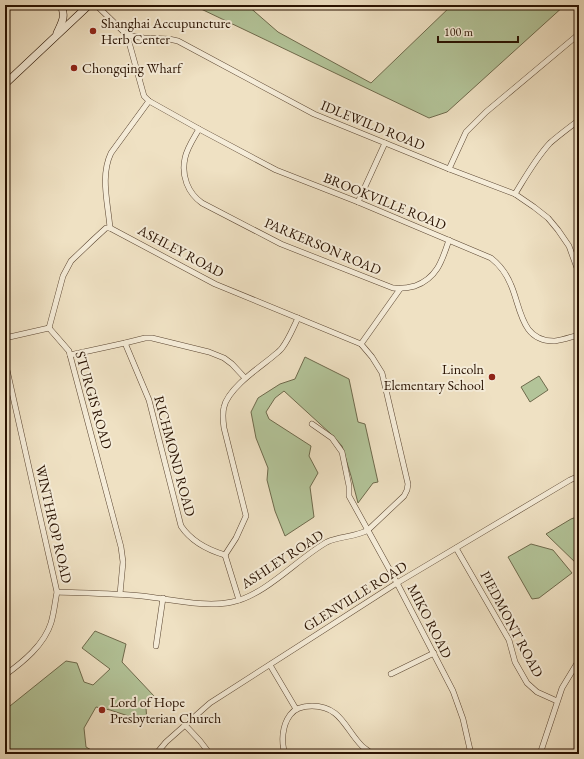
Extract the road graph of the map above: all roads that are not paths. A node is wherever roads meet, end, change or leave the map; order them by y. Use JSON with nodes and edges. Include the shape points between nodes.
{"nodes":[{"id":1,"x":61,"y":5,"type":"edge"},
{"id":2,"x":89,"y":5,"type":"edge"},
{"id":3,"x":96,"y":5,"type":"edge"},
{"id":4,"x":579,"y":34,"type":"edge"},
{"id":5,"x":127,"y":35,"type":"junction"},
{"id":6,"x":56,"y":36,"type":"junction"},
{"id":7,"x":5,"y":84,"type":"edge"},
{"id":8,"x":149,"y":101,"type":"junction"},
{"id":9,"x":579,"y":120,"type":"edge"},
{"id":10,"x":199,"y":129,"type":"junction"},
{"id":11,"x":385,"y":143,"type":"junction"},
{"id":12,"x":448,"y":169,"type":"junction"},
{"id":13,"x":515,"y":194,"type":"junction"},
{"id":14,"x":358,"y":202,"type":"junction"},
{"id":15,"x":110,"y":228,"type":"junction"},
{"id":16,"x":449,"y":240,"type":"junction"},
{"id":17,"x":578,"y":268,"type":"edge"},
{"id":18,"x":579,"y":276,"type":"edge"},
{"id":19,"x":400,"y":289,"type":"junction"},
{"id":20,"x":298,"y":318,"type":"junction"},
{"id":21,"x":49,"y":328,"type":"junction"},
{"id":22,"x":579,"y":335,"type":"edge"},
{"id":23,"x":5,"y":338,"type":"edge"},
{"id":24,"x":125,"y":343,"type":"junction"},
{"id":25,"x":361,"y":344,"type":"junction"},
{"id":26,"x":70,"y":355,"type":"junction"},
{"id":27,"x":5,"y":361,"type":"edge"},
{"id":28,"x":246,"y":378,"type":"junction"},
{"id":29,"x":312,"y":424,"type":"dead end"},
{"id":30,"x":579,"y":476,"type":"edge"},
{"id":31,"x":368,"y":530,"type":"junction"},
{"id":32,"x":456,"y":548,"type":"junction"},
{"id":33,"x":225,"y":555,"type":"junction"},
{"id":34,"x":397,"y":583,"type":"junction"},
{"id":35,"x":57,"y":592,"type":"junction"},
{"id":36,"x":120,"y":594,"type":"junction"},
{"id":37,"x":163,"y":598,"type":"junction"},
{"id":38,"x":240,"y":600,"type":"junction"},
{"id":39,"x":156,"y":646,"type":"dead end"},
{"id":40,"x":434,"y":652,"type":"junction"},
{"id":41,"x":579,"y":660,"type":"edge"},
{"id":42,"x":270,"y":665,"type":"junction"},
{"id":43,"x":391,"y":674,"type":"dead end"},
{"id":44,"x":5,"y":675,"type":"edge"},
{"id":45,"x":557,"y":701,"type":"junction"},
{"id":46,"x":296,"y":709,"type":"junction"},
{"id":47,"x":185,"y":725,"type":"junction"},
{"id":48,"x":156,"y":754,"type":"edge"},
{"id":49,"x":210,"y":754,"type":"edge"},
{"id":50,"x":285,"y":754,"type":"edge"},
{"id":51,"x":372,"y":754,"type":"edge"},
{"id":52,"x":471,"y":754,"type":"edge"},
{"id":53,"x":540,"y":754,"type":"edge"}],
"edges":[{"from":1,"to":6,"type":"main road","via":[[64,17]]},
{"from":2,"to":6,"type":"main road"},
{"from":3,"to":5,"type":"street"},
{"from":4,"to":12,"type":"street","via":[[486,112],[466,132]]},
{"from":5,"to":8,"type":"street","via":[[144,96]]},
{"from":5,"to":11,"type":"street","name":"IDLEWILD ROAD","via":[[178,41],[314,114]]},
{"from":6,"to":7,"type":"main road"},
{"from":8,"to":10,"type":"street","name":"BROOKVILLE ROAD"},
{"from":8,"to":15,"type":"street","via":[[108,158],[105,185]]},
{"from":9,"to":13,"type":"street","via":[[540,155]]},
{"from":10,"to":14,"type":"street","name":"BROOKVILLE ROAD","via":[[276,170]]},
{"from":10,"to":19,"type":"street","name":"PARKERSON ROAD","via":[[185,157],[184,178],[192,194],[202,203],[281,244]]},
{"from":11,"to":12,"type":"street","name":"IDLEWILD ROAD"},
{"from":11,"to":14,"type":"street"},
{"from":12,"to":13,"type":"street","name":"IDLEWILD ROAD"},
{"from":13,"to":17,"type":"street","name":"IDLEWILD ROAD","via":[[548,218],[569,246]]},
{"from":14,"to":16,"type":"street","name":"BROOKVILLE ROAD"},
{"from":15,"to":20,"type":"street","name":"ASHLEY ROAD","via":[[215,284]]},
{"from":15,"to":21,"type":"street","via":[[106,228],[71,261],[62,276]]},
{"from":16,"to":19,"type":"street","via":[[434,274],[423,283]]},
{"from":16,"to":22,"type":"street","name":"BROOKVILLE ROAD","via":[[496,262],[511,285],[528,331],[550,341]]},
{"from":17,"to":18,"type":"street","name":"IDLEWILD ROAD"},
{"from":19,"to":25,"type":"street"},
{"from":20,"to":25,"type":"street","name":"ASHLEY ROAD"},
{"from":20,"to":28,"type":"street","via":[[282,349]]},
{"from":21,"to":23,"type":"street"},
{"from":21,"to":26,"type":"street","name":"STURGIS ROAD"},
{"from":24,"to":26,"type":"street"},
{"from":24,"to":28,"type":"street","via":[[152,338],[209,352],[224,358]]},
{"from":24,"to":33,"type":"street","name":"RICHMOND ROAD","via":[[149,400],[181,526],[192,539]]},
{"from":25,"to":31,"type":"street","name":"ASHLEY ROAD","via":[[382,373],[408,484],[404,496]]},
{"from":26,"to":36,"type":"street","name":"STURGIS ROAD","via":[[121,547],[123,562]]},
{"from":27,"to":35,"type":"street","name":"WINTHROP ROAD"},
{"from":28,"to":33,"type":"street","via":[[234,388],[224,406],[224,428],[246,516]]},
{"from":29,"to":31,"type":"street","name":"MIKO ROAD","via":[[332,438],[342,452],[349,496]]},
{"from":30,"to":32,"type":"street","name":"GLENVILLE ROAD"},
{"from":31,"to":34,"type":"street","name":"MIKO ROAD"},
{"from":31,"to":38,"type":"street","name":"ASHLEY ROAD","via":[[329,542],[257,592]]},
{"from":32,"to":34,"type":"street","name":"GLENVILLE ROAD"},
{"from":32,"to":45,"type":"street","name":"PIEDMONT ROAD","via":[[509,640],[516,662],[527,683],[537,692]]},
{"from":33,"to":38,"type":"street"},
{"from":34,"to":40,"type":"street","name":"MIKO ROAD"},
{"from":34,"to":42,"type":"street","name":"GLENVILLE ROAD"},
{"from":35,"to":36,"type":"street","name":"ASHLEY ROAD"},
{"from":35,"to":44,"type":"street","name":"WINTHROP ROAD","via":[[51,623],[45,636],[33,652]]},
{"from":36,"to":37,"type":"street","name":"ASHLEY ROAD"},
{"from":37,"to":38,"type":"street","name":"ASHLEY ROAD","via":[[216,604]]},
{"from":37,"to":39,"type":"street"},
{"from":40,"to":43,"type":"street"},
{"from":40,"to":52,"type":"street","name":"MIKO ROAD","via":[[453,691]]},
{"from":41,"to":45,"type":"street"},
{"from":42,"to":46,"type":"street"},
{"from":42,"to":47,"type":"street","name":"GLENVILLE ROAD","via":[[210,703]]},
{"from":45,"to":53,"type":"street"},
{"from":46,"to":50,"type":"street","via":[[289,717],[283,734]]},
{"from":46,"to":51,"type":"street","via":[[316,706],[331,710]]},
{"from":47,"to":48,"type":"street","name":"GLENVILLE ROAD"},
{"from":47,"to":49,"type":"street"}]}
